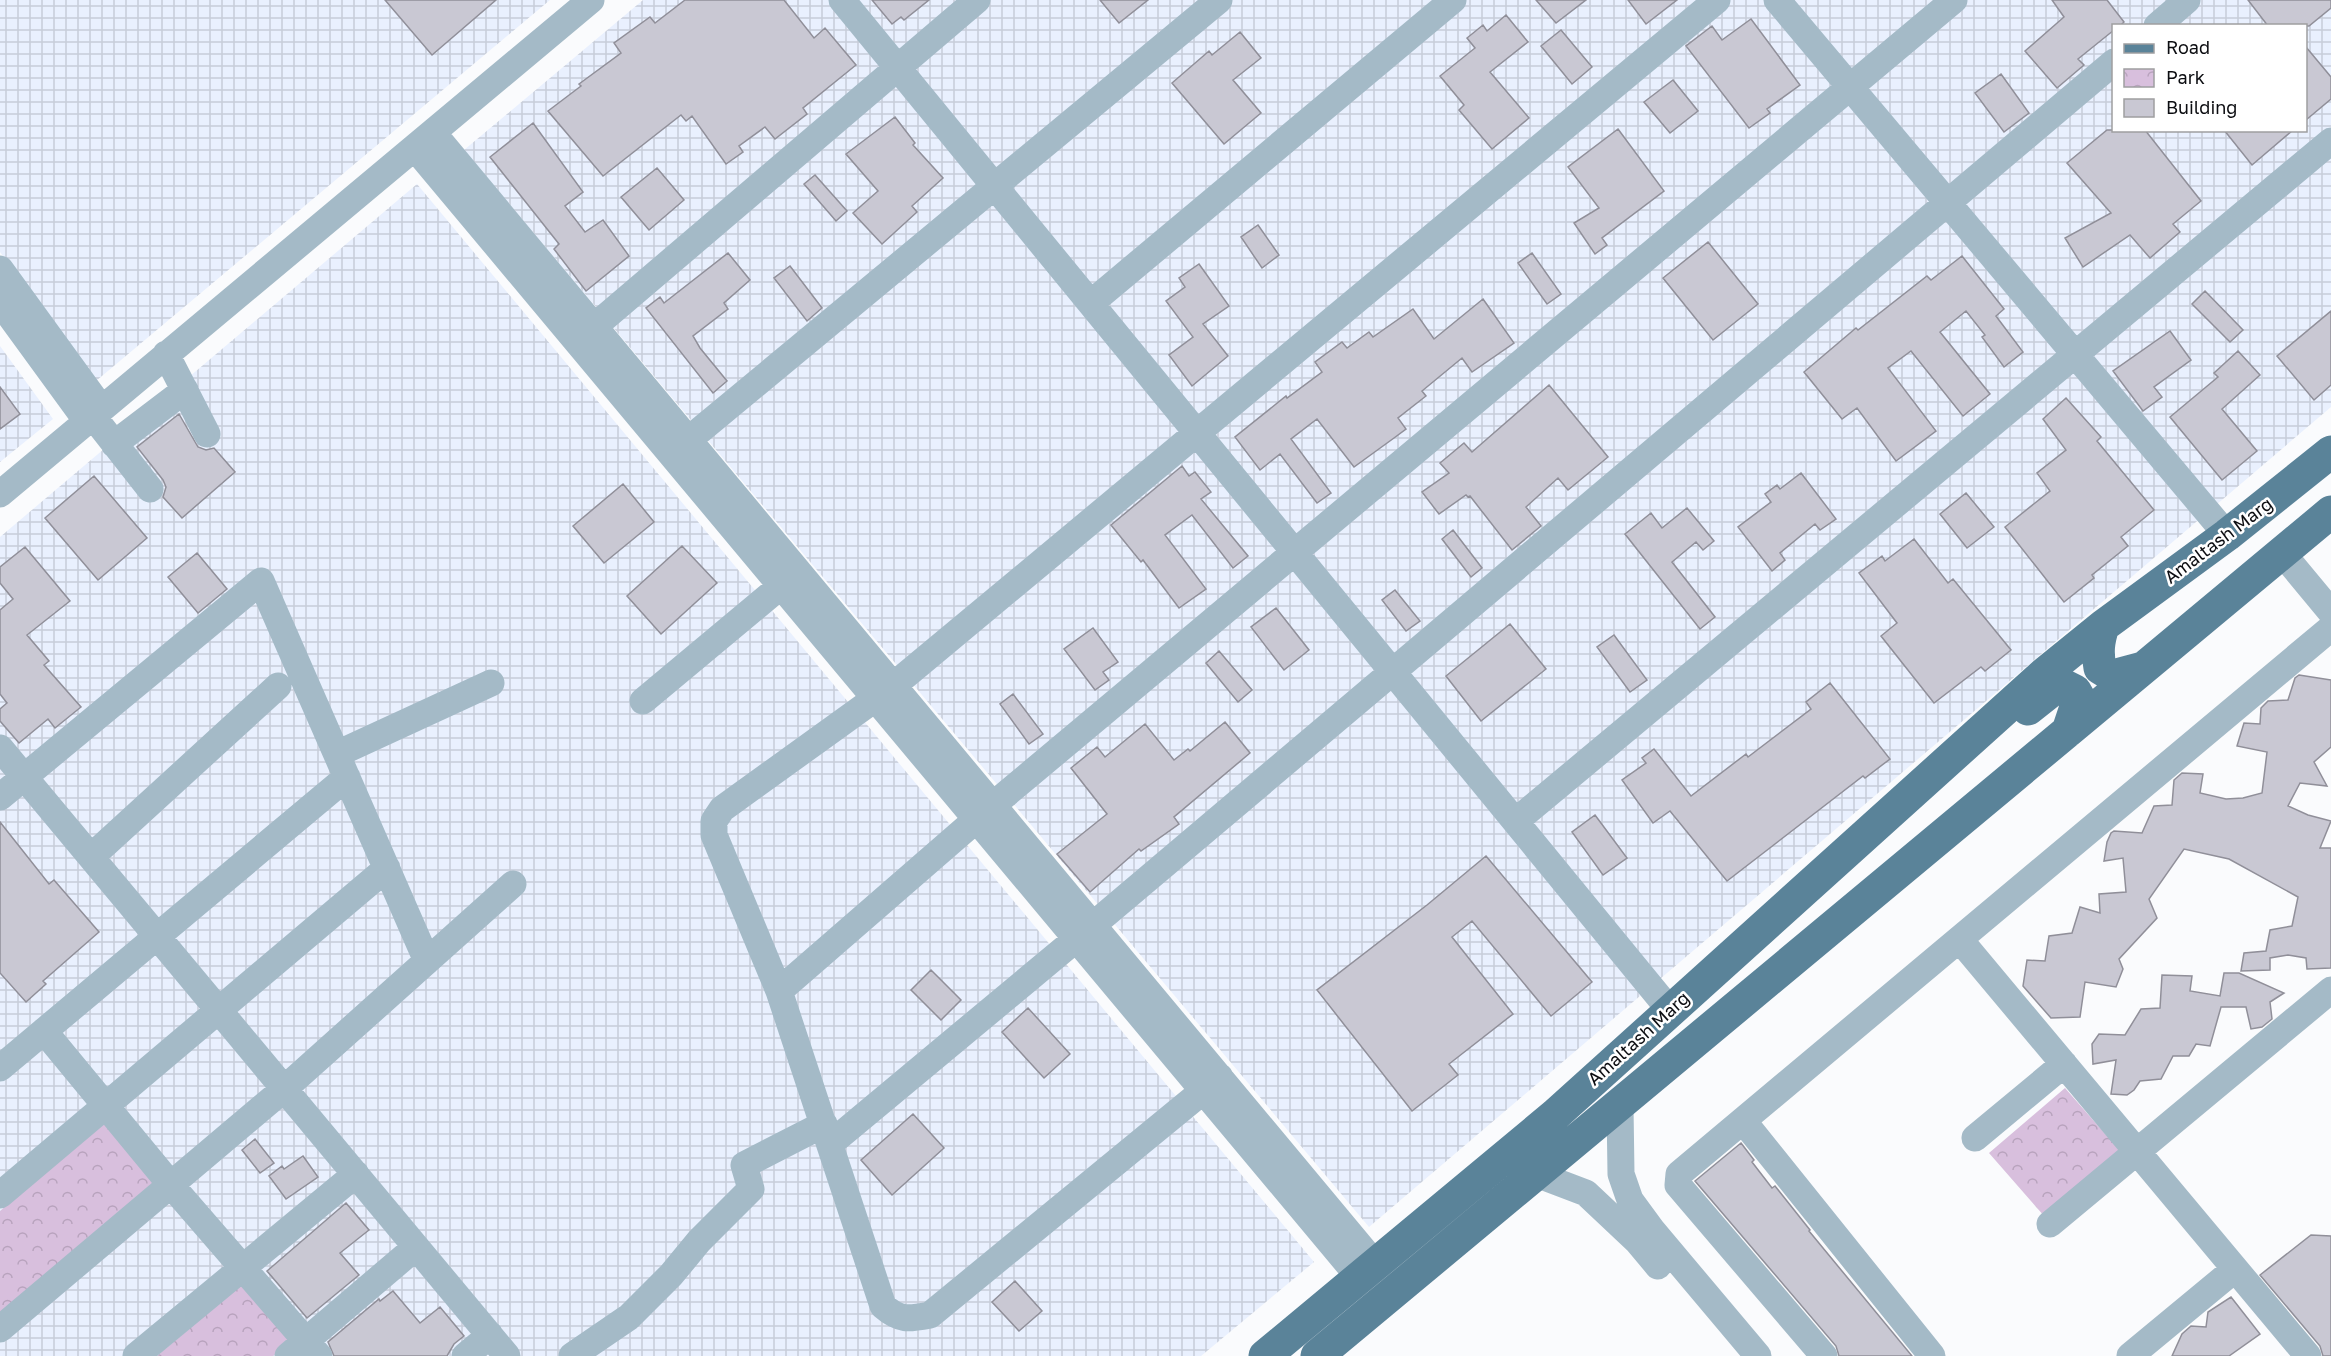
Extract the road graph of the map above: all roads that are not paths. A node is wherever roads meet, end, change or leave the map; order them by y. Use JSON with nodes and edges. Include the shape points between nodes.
{"nodes":[{"id":1,"x":591,"y":0,"type":"edge"},
{"id":2,"x":842,"y":0,"type":"edge"},
{"id":3,"x":977,"y":0,"type":"edge"},
{"id":4,"x":1219,"y":0,"type":"edge"},
{"id":5,"x":1452,"y":0,"type":"edge"},
{"id":6,"x":1717,"y":0,"type":"edge"},
{"id":7,"x":1777,"y":0,"type":"edge"},
{"id":8,"x":1954,"y":0,"type":"edge"},
{"id":9,"x":2187,"y":0,"type":"edge"},
{"id":10,"x":2159,"y":24,"type":"edge"},
{"id":11,"x":2112,"y":64,"type":"edge"},
{"id":12,"x":897,"y":68,"type":"junction"},
{"id":13,"x":1850,"y":87,"type":"junction"},
{"id":14,"x":424,"y":140,"type":"junction"},
{"id":15,"x":2331,"y":141,"type":"edge"},
{"id":16,"x":994,"y":186,"type":"junction"},
{"id":17,"x":1947,"y":203,"type":"junction"},
{"id":18,"x":0,"y":269,"type":"edge"},
{"id":19,"x":0,"y":302,"type":"edge"},
{"id":20,"x":1091,"y":303,"type":"junction"},
{"id":21,"x":585,"y":334,"type":"junction"},
{"id":22,"x":166,"y":354,"type":"junction"},
{"id":23,"x":2075,"y":355,"type":"junction"},
{"id":24,"x":185,"y":390,"type":"junction"},
{"id":25,"x":93,"y":414,"type":"junction"},
{"id":26,"x":1197,"y":433,"type":"junction"},
{"id":27,"x":207,"y":434,"type":"dead end"},
{"id":28,"x":114,"y":444,"type":"junction"},
{"id":29,"x":680,"y":447,"type":"junction"},
{"id":30,"x":2331,"y":452,"type":"edge"},
{"id":31,"x":150,"y":489,"type":"dead end"},
{"id":32,"x":0,"y":494,"type":"edge"},
{"id":33,"x":2331,"y":512,"type":"edge"},
{"id":34,"x":2227,"y":535,"type":"junction"},
{"id":35,"x":1295,"y":552,"type":"junction"},
{"id":36,"x":2282,"y":553,"type":"junction"},
{"id":37,"x":790,"y":579,"type":"junction"},
{"id":38,"x":2331,"y":612,"type":"edge"},
{"id":39,"x":2103,"y":626,"type":"junction"},
{"id":40,"x":2331,"y":628,"type":"edge"},
{"id":41,"x":2143,"y":668,"type":"junction"},
{"id":42,"x":1393,"y":672,"type":"junction"},
{"id":43,"x":491,"y":682,"type":"dead end"},
{"id":44,"x":278,"y":686,"type":"dead end"},
{"id":45,"x":885,"y":692,"type":"junction"},
{"id":46,"x":643,"y":701,"type":"dead end"},
{"id":47,"x":2002,"y":711,"type":"junction"},
{"id":48,"x":2068,"y":731,"type":"junction"},
{"id":49,"x":0,"y":748,"type":"edge"},
{"id":50,"x":342,"y":766,"type":"junction"},
{"id":51,"x":24,"y":777,"type":"junction"},
{"id":52,"x":0,"y":797,"type":"edge"},
{"id":53,"x":985,"y":812,"type":"junction"},
{"id":54,"x":1516,"y":821,"type":"junction"},
{"id":55,"x":91,"y":857,"type":"junction"},
{"id":56,"x":387,"y":868,"type":"junction"},
{"id":57,"x":513,"y":884,"type":"dead end"},
{"id":58,"x":1085,"y":932,"type":"junction"},
{"id":59,"x":157,"y":936,"type":"junction"},
{"id":60,"x":1960,"y":940,"type":"junction"},
{"id":61,"x":427,"y":961,"type":"junction"},
{"id":62,"x":2331,"y":990,"type":"edge"},
{"id":63,"x":778,"y":991,"type":"junction"},
{"id":64,"x":219,"y":1010,"type":"junction"},
{"id":65,"x":1669,"y":1010,"type":"junction"},
{"id":66,"x":44,"y":1031,"type":"junction"},
{"id":67,"x":2064,"y":1064,"type":"junction"},
{"id":68,"x":0,"y":1068,"type":"edge"},
{"id":69,"x":1212,"y":1084,"type":"junction"},
{"id":70,"x":284,"y":1089,"type":"junction"},
{"id":71,"x":105,"y":1106,"type":"junction"},
{"id":72,"x":1620,"y":1106,"type":"junction"},
{"id":73,"x":1744,"y":1122,"type":"junction"},
{"id":74,"x":827,"y":1134,"type":"junction"},
{"id":75,"x":1976,"y":1138,"type":"dead end"},
{"id":76,"x":2137,"y":1151,"type":"junction"},
{"id":77,"x":356,"y":1174,"type":"junction"},
{"id":78,"x":1536,"y":1174,"type":"junction"},
{"id":79,"x":1622,"y":1181,"type":"junction"},
{"id":80,"x":171,"y":1185,"type":"junction"},
{"id":81,"x":0,"y":1195,"type":"edge"},
{"id":82,"x":1594,"y":1199,"type":"junction"},
{"id":83,"x":2050,"y":1224,"type":"dead end"},
{"id":84,"x":416,"y":1247,"type":"junction"},
{"id":85,"x":243,"y":1268,"type":"junction"},
{"id":86,"x":2235,"y":1269,"type":"junction"},
{"id":87,"x":1367,"y":1271,"type":"junction"},
{"id":88,"x":0,"y":1329,"type":"edge"},
{"id":89,"x":1724,"y":1329,"type":"junction"},
{"id":90,"x":490,"y":1335,"type":"junction"},
{"id":91,"x":304,"y":1351,"type":"edge"},
{"id":92,"x":2134,"y":1355,"type":"edge"},
{"id":93,"x":136,"y":1356,"type":"edge"},
{"id":94,"x":465,"y":1356,"type":"edge"},
{"id":95,"x":507,"y":1356,"type":"edge"},
{"id":96,"x":572,"y":1356,"type":"edge"},
{"id":97,"x":1265,"y":1356,"type":"edge"},
{"id":98,"x":1317,"y":1356,"type":"edge"},
{"id":99,"x":1735,"y":1356,"type":"edge"},
{"id":100,"x":1758,"y":1356,"type":"edge"},
{"id":101,"x":1824,"y":1356,"type":"edge"},
{"id":102,"x":1932,"y":1356,"type":"edge"},
{"id":103,"x":2308,"y":1356,"type":"edge"}],
"edges":[{"from":1,"to":14,"type":"street"},
{"from":2,"to":12,"type":"street"},
{"from":3,"to":12,"type":"street"},
{"from":4,"to":16,"type":"street"},
{"from":5,"to":20,"type":"street"},
{"from":6,"to":26,"type":"street"},
{"from":7,"to":13,"type":"street"},
{"from":8,"to":13,"type":"street"},
{"from":9,"to":10,"type":"street"},
{"from":11,"to":17,"type":"street"},
{"from":12,"to":16,"type":"street"},
{"from":12,"to":21,"type":"street"},
{"from":13,"to":17,"type":"street"},
{"from":13,"to":35,"type":"street"},
{"from":14,"to":21,"type":"street"},
{"from":14,"to":22,"type":"street"},
{"from":15,"to":23,"type":"street"},
{"from":16,"to":20,"type":"street"},
{"from":16,"to":29,"type":"street"},
{"from":17,"to":23,"type":"street"},
{"from":17,"to":42,"type":"street"},
{"from":18,"to":25,"type":"street"},
{"from":19,"to":25,"type":"street"},
{"from":20,"to":26,"type":"street"},
{"from":21,"to":29,"type":"street"},
{"from":22,"to":24,"type":"street"},
{"from":22,"to":25,"type":"street"},
{"from":23,"to":34,"type":"street"},
{"from":23,"to":54,"type":"street"},
{"from":24,"to":27,"type":"street"},
{"from":24,"to":28,"type":"street"},
{"from":25,"to":28,"type":"street"},
{"from":25,"to":32,"type":"street"},
{"from":26,"to":35,"type":"street"},
{"from":26,"to":45,"type":"street"},
{"from":28,"to":31,"type":"street"},
{"from":29,"to":37,"type":"street"},
{"from":30,"to":34,"type":"main road","name":"Amaltash Marg"},
{"from":33,"to":36,"type":"main road","name":"Amaltash Marg"},
{"from":34,"to":39,"type":"main road","name":"Amaltash Marg"},
{"from":35,"to":42,"type":"street"},
{"from":35,"to":53,"type":"street"},
{"from":36,"to":38,"type":"street"},
{"from":36,"to":41,"type":"main road","name":"Amaltash Marg"},
{"from":37,"to":45,"type":"street"},
{"from":37,"to":46,"type":"street"},
{"from":39,"to":41,"type":"main road","name":"Amaltash Marg","via":[[2097,655],[2100,669],[2113,676]]},
{"from":39,"to":47,"type":"main road","name":"Amaltash Marg"},
{"from":40,"to":60,"type":"street"},
{"from":41,"to":48,"type":"main road","name":"Amaltash Marg"},
{"from":42,"to":54,"type":"street"},
{"from":42,"to":58,"type":"street"},
{"from":43,"to":50,"type":"street"},
{"from":44,"to":55,"type":"street"},
{"from":45,"to":53,"type":"street"},
{"from":45,"to":63,"type":"street","via":[[722,808],[714,821],[714,835]]},
{"from":47,"to":48,"type":"main road","via":[[2025,711],[2052,690],[2066,686],[2079,698]]},
{"from":47,"to":65,"type":"main road","name":"Amaltash Marg"},
{"from":48,"to":72,"type":"main road","name":"Amaltash Marg","via":[[1907,877]]},
{"from":49,"to":51,"type":"street"},
{"from":50,"to":51,"type":"street","via":[[261,581]]},
{"from":50,"to":56,"type":"street"},
{"from":50,"to":59,"type":"street"},
{"from":51,"to":52,"type":"street"},
{"from":51,"to":55,"type":"street"},
{"from":53,"to":58,"type":"street"},
{"from":53,"to":63,"type":"street"},
{"from":54,"to":65,"type":"street"},
{"from":55,"to":59,"type":"street"},
{"from":56,"to":61,"type":"street"},
{"from":56,"to":64,"type":"street"},
{"from":57,"to":61,"type":"street"},
{"from":58,"to":69,"type":"street"},
{"from":58,"to":74,"type":"street"},
{"from":59,"to":64,"type":"street"},
{"from":59,"to":66,"type":"street"},
{"from":60,"to":67,"type":"street"},
{"from":60,"to":73,"type":"street"},
{"from":61,"to":70,"type":"street"},
{"from":62,"to":76,"type":"street"},
{"from":63,"to":74,"type":"street"},
{"from":64,"to":70,"type":"street"},
{"from":64,"to":71,"type":"street"},
{"from":65,"to":87,"type":"main road","name":"Amaltash Marg","via":[[1555,1115]]},
{"from":66,"to":68,"type":"street"},
{"from":66,"to":71,"type":"street"},
{"from":67,"to":75,"type":"street"},
{"from":67,"to":76,"type":"street"},
{"from":69,"to":74,"type":"street","via":[[930,1315],[913,1318],[894,1316],[884,1305]]},
{"from":69,"to":87,"type":"street"},
{"from":70,"to":77,"type":"street"},
{"from":70,"to":80,"type":"street"},
{"from":71,"to":80,"type":"street"},
{"from":71,"to":81,"type":"street"},
{"from":72,"to":78,"type":"main road","name":"Amaltash Marg"},
{"from":72,"to":79,"type":"street"},
{"from":73,"to":101,"type":"street","via":[[1679,1174],[1678,1185]]},
{"from":73,"to":102,"type":"street"},
{"from":74,"to":96,"type":"street","via":[[744,1166],[751,1188],[629,1317]]},
{"from":76,"to":83,"type":"street"},
{"from":76,"to":86,"type":"street"},
{"from":77,"to":84,"type":"street"},
{"from":77,"to":85,"type":"street"},
{"from":78,"to":82,"type":"street"},
{"from":78,"to":98,"type":"main road","name":"Amaltash Marg"},
{"from":79,"to":82,"type":"street","via":[[1617,1198]]},
{"from":79,"to":89,"type":"street","via":[[1630,1200]]},
{"from":80,"to":85,"type":"street"},
{"from":80,"to":88,"type":"street"},
{"from":82,"to":89,"type":"street"},
{"from":84,"to":90,"type":"street"},
{"from":84,"to":91,"type":"street"},
{"from":85,"to":91,"type":"street"},
{"from":85,"to":93,"type":"street"},
{"from":86,"to":92,"type":"street"},
{"from":86,"to":103,"type":"street"},
{"from":87,"to":97,"type":"main road","name":"Amaltash Marg"},
{"from":89,"to":99,"type":"street"},
{"from":89,"to":100,"type":"street"},
{"from":90,"to":94,"type":"street"},
{"from":90,"to":95,"type":"street"}]}
